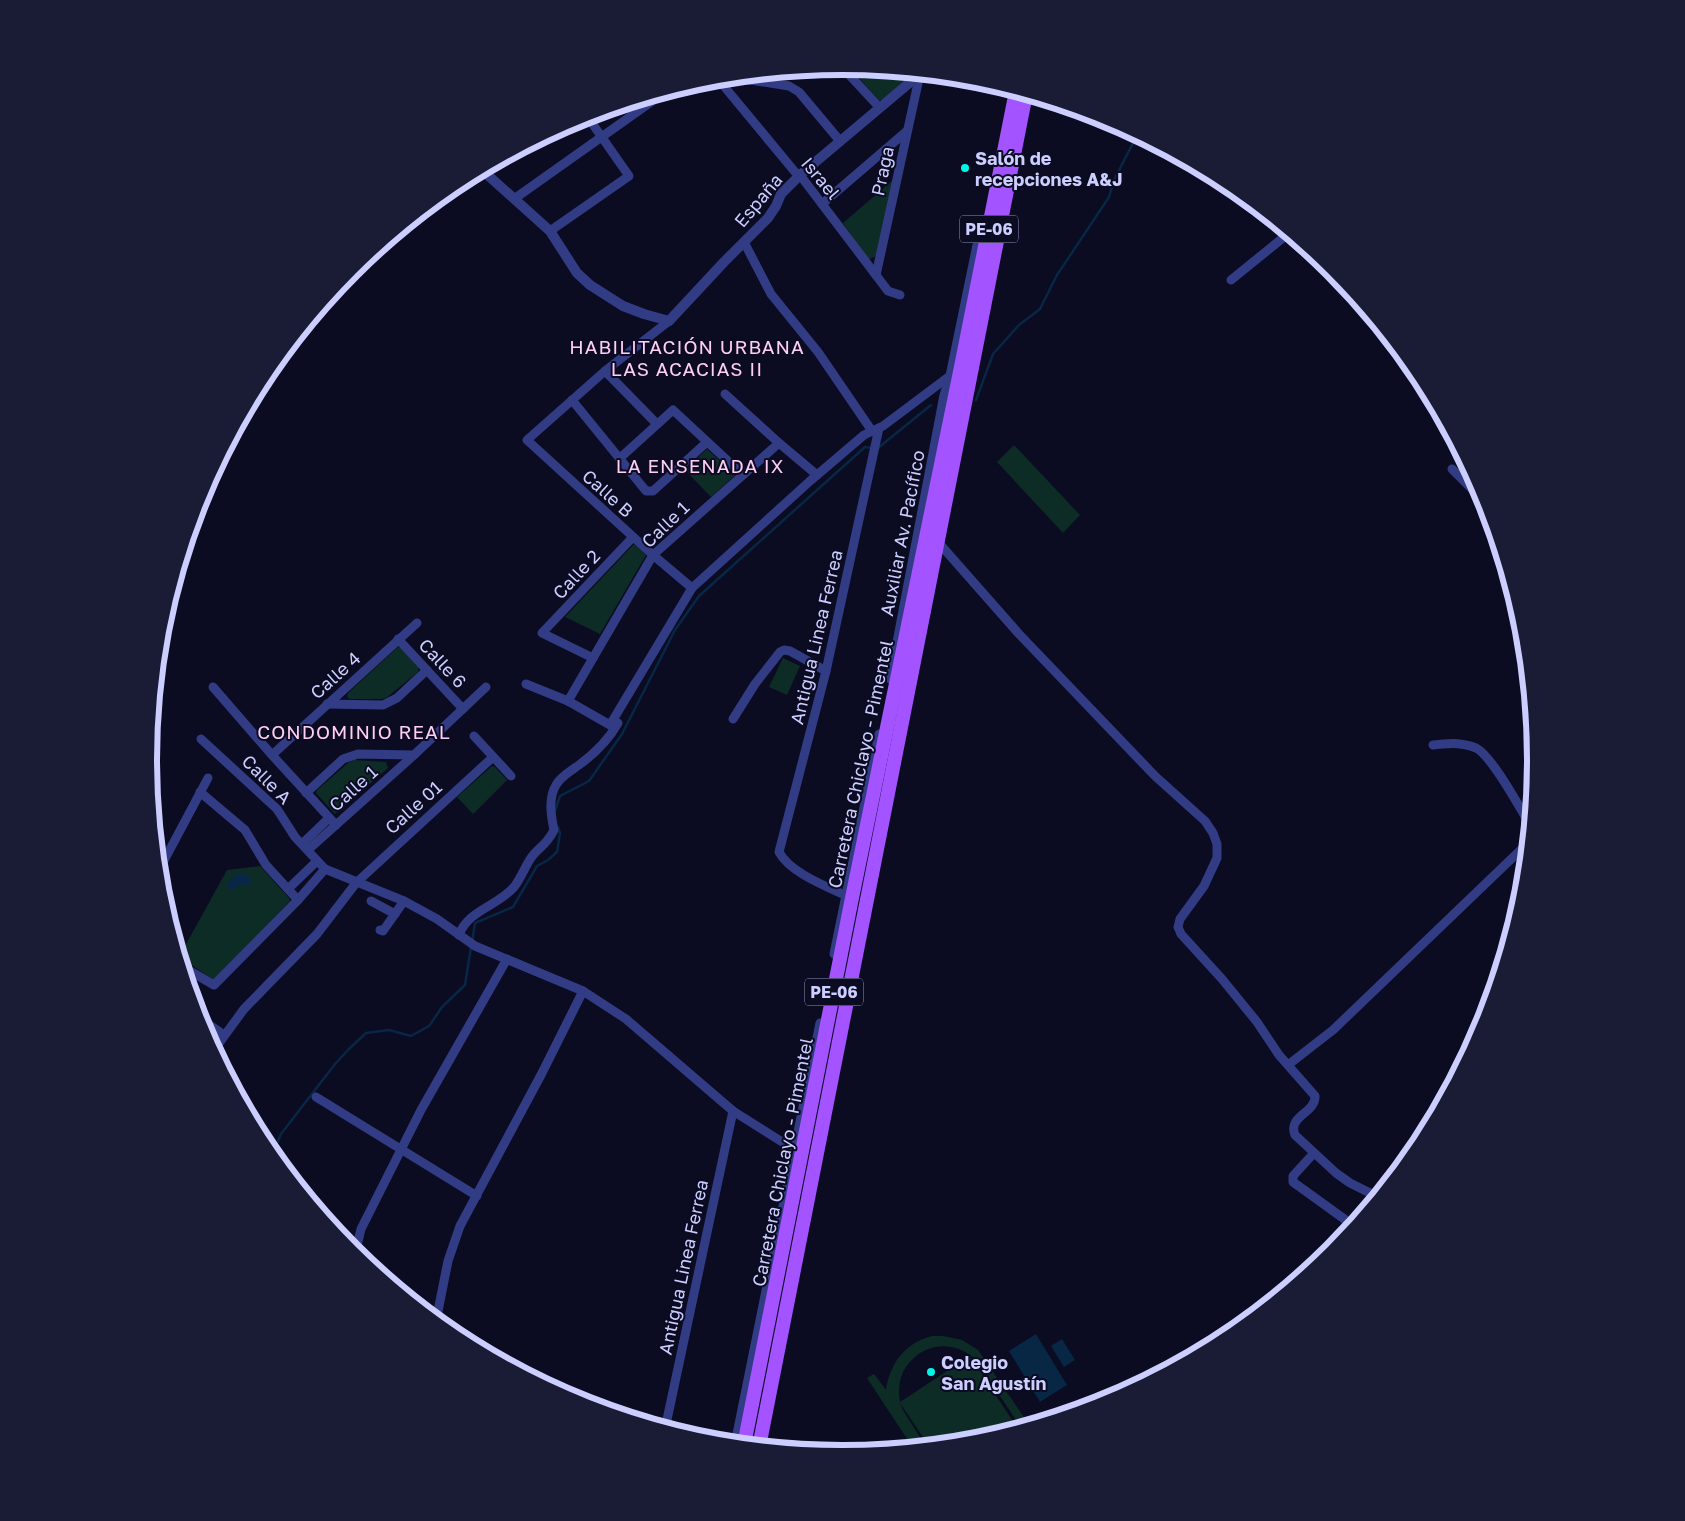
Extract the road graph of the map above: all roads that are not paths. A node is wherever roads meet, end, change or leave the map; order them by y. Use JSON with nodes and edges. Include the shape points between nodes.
{"nodes":[{"id":1,"x":850,"y":75,"type":"edge"},
{"id":2,"x":914,"y":79,"type":"edge"},
{"id":3,"x":919,"y":80,"type":"edge"},
{"id":4,"x":755,"y":81,"type":"edge"},
{"id":5,"x":724,"y":86,"type":"edge"},
{"id":6,"x":1015,"y":97,"type":"edge"},
{"id":7,"x":1025,"y":99,"type":"edge"},
{"id":8,"x":650,"y":103,"type":"edge"},
{"id":9,"x":880,"y":108,"type":"junction"},
{"id":10,"x":592,"y":122,"type":"edge"},
{"id":11,"x":907,"y":130,"type":"junction"},
{"id":12,"x":602,"y":136,"type":"junction"},
{"id":13,"x":840,"y":141,"type":"junction"},
{"id":14,"x":488,"y":175,"type":"edge"},
{"id":15,"x":800,"y":175,"type":"junction"},
{"id":16,"x":1000,"y":175,"type":"junction"},
{"id":17,"x":514,"y":198,"type":"junction"},
{"id":18,"x":822,"y":204,"type":"junction"},
{"id":19,"x":550,"y":231,"type":"junction"},
{"id":20,"x":1284,"y":237,"type":"edge"},
{"id":21,"x":744,"y":242,"type":"junction"},
{"id":22,"x":976,"y":245,"type":"joint"},
{"id":23,"x":876,"y":275,"type":"junction"},
{"id":24,"x":1231,"y":280,"type":"dead end"},
{"id":25,"x":900,"y":295,"type":"dead end"},
{"id":26,"x":669,"y":321,"type":"junction"},
{"id":27,"x":604,"y":371,"type":"junction"},
{"id":28,"x":956,"y":372,"type":"junction"},
{"id":29,"x":725,"y":394,"type":"dead end"},
{"id":30,"x":572,"y":400,"type":"junction"},
{"id":31,"x":657,"y":424,"type":"junction"},
{"id":32,"x":875,"y":429,"type":"junction"},
{"id":33,"x":527,"y":440,"type":"joint"},
{"id":34,"x":707,"y":442,"type":"junction"},
{"id":35,"x":779,"y":442,"type":"junction"},
{"id":36,"x":620,"y":458,"type":"junction"},
{"id":37,"x":1452,"y":470,"type":"dead end"},
{"id":38,"x":743,"y":474,"type":"junction"},
{"id":39,"x":818,"y":475,"type":"junction"},
{"id":40,"x":1472,"y":489,"type":"edge"},
{"id":41,"x":633,"y":537,"type":"junction"},
{"id":42,"x":932,"y":541,"type":"junction"},
{"id":43,"x":653,"y":555,"type":"junction"},
{"id":44,"x":692,"y":588,"type":"junction"},
{"id":45,"x":417,"y":623,"type":"dead end"},
{"id":46,"x":398,"y":639,"type":"junction"},
{"id":47,"x":593,"y":658,"type":"junction"},
{"id":48,"x":427,"y":670,"type":"junction"},
{"id":49,"x":826,"y":672,"type":"junction"},
{"id":50,"x":526,"y":684,"type":"dead end"},
{"id":51,"x":213,"y":687,"type":"dead end"},
{"id":52,"x":486,"y":687,"type":"dead end"},
{"id":53,"x":568,"y":701,"type":"junction"},
{"id":54,"x":327,"y":704,"type":"junction"},
{"id":55,"x":463,"y":709,"type":"junction"},
{"id":56,"x":734,"y":719,"type":"dead end"},
{"id":57,"x":618,"y":723,"type":"dead end"},
{"id":58,"x":474,"y":736,"type":"dead end"},
{"id":59,"x":202,"y":739,"type":"dead end"},
{"id":60,"x":1433,"y":745,"type":"dead end"},
{"id":61,"x":272,"y":755,"type":"junction"},
{"id":62,"x":414,"y":755,"type":"junction"},
{"id":63,"x":493,"y":757,"type":"junction"},
{"id":64,"x":511,"y":776,"type":"dead end"},
{"id":65,"x":208,"y":778,"type":"dead end"},
{"id":66,"x":200,"y":792,"type":"junction"},
{"id":67,"x":306,"y":793,"type":"junction"},
{"id":68,"x":329,"y":818,"type":"junction"},
{"id":69,"x":1526,"y":818,"type":"edge"},
{"id":70,"x":336,"y":825,"type":"junction"},
{"id":71,"x":305,"y":847,"type":"junction"},
{"id":72,"x":1522,"y":849,"type":"edge"},
{"id":73,"x":165,"y":860,"type":"edge"},
{"id":74,"x":317,"y":861,"type":"junction"},
{"id":75,"x":325,"y":869,"type":"junction"},
{"id":76,"x":356,"y":883,"type":"junction"},
{"id":77,"x":288,"y":889,"type":"junction"},
{"id":78,"x":849,"y":897,"type":"junction"},
{"id":79,"x":298,"y":900,"type":"junction"},
{"id":80,"x":371,"y":901,"type":"dead end"},
{"id":81,"x":404,"y":901,"type":"junction"},
{"id":82,"x":395,"y":914,"type":"junction"},
{"id":83,"x":380,"y":930,"type":"dead end"},
{"id":84,"x":462,"y":937,"type":"junction"},
{"id":85,"x":507,"y":959,"type":"junction"},
{"id":86,"x":190,"y":971,"type":"edge"},
{"id":87,"x":583,"y":991,"type":"junction"},
{"id":88,"x":210,"y":1025,"type":"edge"},
{"id":89,"x":224,"y":1035,"type":"junction"},
{"id":90,"x":218,"y":1043,"type":"edge"},
{"id":91,"x":1288,"y":1065,"type":"junction"},
{"id":92,"x":316,"y":1097,"type":"dead end"},
{"id":93,"x":733,"y":1111,"type":"junction"},
{"id":94,"x":401,"y":1149,"type":"junction"},
{"id":95,"x":798,"y":1152,"type":"junction"},
{"id":96,"x":1314,"y":1153,"type":"junction"},
{"id":97,"x":1373,"y":1194,"type":"edge"},
{"id":98,"x":476,"y":1196,"type":"junction"},
{"id":99,"x":1349,"y":1222,"type":"edge"},
{"id":100,"x":357,"y":1244,"type":"edge"},
{"id":101,"x":783,"y":1291,"type":"junction"},
{"id":102,"x":438,"y":1313,"type":"edge"},
{"id":103,"x":666,"y":1423,"type":"edge"},
{"id":104,"x":736,"y":1437,"type":"edge"},
{"id":105,"x":746,"y":1439,"type":"edge"},
{"id":106,"x":760,"y":1441,"type":"edge"}],
"edges":[{"from":1,"to":9,"type":"street"},
{"from":2,"to":9,"type":"street","name":"España"},
{"from":3,"to":11,"type":"street","name":"Praga"},
{"from":4,"to":13,"type":"street","via":[[789,86],[799,92]]},
{"from":5,"to":15,"type":"street","name":"Israel"},
{"from":6,"to":16,"type":"main road","name":"Carretera Chiclayo - Pimentel","number":"PE-06"},
{"from":7,"to":42,"type":"main road","name":"Carretera Chiclayo - Pimentel","number":"PE-06"},
{"from":8,"to":12,"type":"street"},
{"from":9,"to":13,"type":"street","name":"España"},
{"from":10,"to":12,"type":"street"},
{"from":11,"to":18,"type":"street"},
{"from":11,"to":23,"type":"street","name":"Praga"},
{"from":12,"to":17,"type":"street"},
{"from":12,"to":19,"type":"street","via":[[629,176]]},
{"from":13,"to":15,"type":"street","name":"España"},
{"from":14,"to":17,"type":"street"},
{"from":15,"to":18,"type":"street","name":"Israel"},
{"from":15,"to":21,"type":"street","name":"España","via":[[781,194],[768,218]]},
{"from":16,"to":22,"type":"main road"},
{"from":16,"to":28,"type":"main road","name":"Carretera Chiclayo - Pimentel","number":"PE-06"},
{"from":17,"to":19,"type":"street"},
{"from":18,"to":23,"type":"street","name":"Israel"},
{"from":19,"to":26,"type":"street","via":[[577,273],[590,285],[623,306]]},
{"from":20,"to":24,"type":"street"},
{"from":21,"to":26,"type":"street","name":"España"},
{"from":21,"to":32,"type":"street","via":[[771,294]]},
{"from":22,"to":28,"type":"street","name":"Auxiliar Av. Pacífico"},
{"from":23,"to":25,"type":"street","name":"Israel","via":[[888,291]]},
{"from":26,"to":27,"type":"street","name":"España"},
{"from":27,"to":30,"type":"street","name":"España"},
{"from":27,"to":31,"type":"street"},
{"from":28,"to":32,"type":"street"},
{"from":28,"to":42,"type":"main road","name":"Carretera Chiclayo - Pimentel","number":"PE-06"},
{"from":28,"to":78,"type":"street","name":"Auxiliar Av. Pacífico","via":[[944,395]]},
{"from":29,"to":35,"type":"street"},
{"from":30,"to":33,"type":"street","name":"España"},
{"from":30,"to":36,"type":"street"},
{"from":31,"to":34,"type":"street","via":[[673,410]]},
{"from":31,"to":36,"type":"street"},
{"from":32,"to":39,"type":"street"},
{"from":32,"to":49,"type":"street","name":"Antigua Linea Ferrea"},
{"from":33,"to":41,"type":"street","name":"Calle B"},
{"from":34,"to":36,"type":"street","via":[[650,492]]},
{"from":34,"to":38,"type":"street"},
{"from":35,"to":38,"type":"street","name":"Calle 1"},
{"from":35,"to":39,"type":"street"},
{"from":37,"to":40,"type":"street"},
{"from":38,"to":43,"type":"street","name":"Calle 1"},
{"from":39,"to":44,"type":"street"},
{"from":41,"to":43,"type":"street","name":"Calle B"},
{"from":41,"to":47,"type":"street","name":"Calle 2","via":[[542,633]]},
{"from":42,"to":78,"type":"main road","name":"Carretera Chiclayo - Pimentel","number":"PE-06"},
{"from":42,"to":91,"type":"street","via":[[1155,776],[1206,821],[1217,844],[1217,858],[1204,886],[1180,919],[1179,931],[1222,979]]},
{"from":42,"to":101,"type":"main road","name":"Carretera Chiclayo - Pimentel","number":"PE-06"},
{"from":43,"to":44,"type":"street","name":"Calle B"},
{"from":43,"to":47,"type":"street","name":"Calle 1"},
{"from":44,"to":53,"type":"street","via":[[610,725]]},
{"from":45,"to":46,"type":"street","name":"Calle 4"},
{"from":46,"to":48,"type":"street","name":"Calle 6"},
{"from":46,"to":54,"type":"street","name":"Calle 4"},
{"from":47,"to":53,"type":"street","name":"Calle 1"},
{"from":48,"to":54,"type":"street","via":[[397,698],[383,705]]},
{"from":48,"to":55,"type":"street","name":"Calle 6"},
{"from":49,"to":56,"type":"street","via":[[790,651],[780,652]]},
{"from":49,"to":78,"type":"street","name":"Antigua Linea Ferrea","via":[[780,852],[788,865]]},
{"from":50,"to":53,"type":"street"},
{"from":51,"to":61,"type":"street"},
{"from":52,"to":55,"type":"street","name":"Calle 1"},
{"from":54,"to":61,"type":"street","name":"Calle 4"},
{"from":55,"to":62,"type":"street","name":"Calle 1"},
{"from":57,"to":84,"type":"street","via":[[612,734],[584,762],[555,786],[551,816],[554,830],[544,846],[534,854],[515,886],[471,918],[462,928]]},
{"from":58,"to":63,"type":"street"},
{"from":59,"to":71,"type":"street","name":"Calle A","via":[[277,808]]},
{"from":60,"to":69,"type":"street","via":[[1454,742],[1477,749],[1489,761]]},
{"from":61,"to":67,"type":"street"},
{"from":62,"to":67,"type":"street","via":[[358,754],[343,759]]},
{"from":62,"to":70,"type":"street","name":"Calle 1"},
{"from":63,"to":64,"type":"street"},
{"from":63,"to":76,"type":"street","name":"Calle 01"},
{"from":65,"to":66,"type":"street"},
{"from":66,"to":73,"type":"street"},
{"from":66,"to":77,"type":"street","via":[[245,830],[266,864]]},
{"from":67,"to":68,"type":"street"},
{"from":68,"to":70,"type":"street"},
{"from":68,"to":71,"type":"street"},
{"from":70,"to":71,"type":"street","name":"Calle 1"},
{"from":71,"to":74,"type":"street","name":"Calle A"},
{"from":72,"to":91,"type":"street","via":[[1333,1030]]},
{"from":74,"to":75,"type":"street","name":"Calle A"},
{"from":74,"to":77,"type":"street"},
{"from":75,"to":76,"type":"street"},
{"from":75,"to":79,"type":"street"},
{"from":76,"to":81,"type":"street"},
{"from":76,"to":89,"type":"street","name":"Calle 01","via":[[317,934],[248,1004]]},
{"from":77,"to":79,"type":"street"},
{"from":78,"to":95,"type":"main road","name":"Carretera Chiclayo - Pimentel","number":"PE-06"},
{"from":79,"to":86,"type":"street","via":[[214,985]]},
{"from":80,"to":82,"type":"street"},
{"from":81,"to":82,"type":"street"},
{"from":81,"to":84,"type":"street"},
{"from":82,"to":83,"type":"street","via":[[382,932]]},
{"from":84,"to":85,"type":"street"},
{"from":85,"to":87,"type":"street"},
{"from":85,"to":94,"type":"street"},
{"from":87,"to":93,"type":"street","via":[[626,1019]]},
{"from":87,"to":98,"type":"street"},
{"from":88,"to":89,"type":"street"},
{"from":89,"to":90,"type":"street","name":"Calle 01"},
{"from":91,"to":96,"type":"street","via":[[1315,1096],[1315,1102],[1294,1123],[1293,1129]]},
{"from":92,"to":94,"type":"street"},
{"from":93,"to":95,"type":"street"},
{"from":93,"to":103,"type":"street","name":"Antigua Linea Ferrea"},
{"from":94,"to":98,"type":"street"},
{"from":94,"to":100,"type":"street","via":[[361,1229]]},
{"from":95,"to":101,"type":"main road","name":"Carretera Chiclayo - Pimentel","number":"PE-06"},
{"from":95,"to":104,"type":"street"},
{"from":96,"to":97,"type":"street","via":[[1343,1178]]},
{"from":96,"to":99,"type":"street","via":[[1293,1176],[1293,1182]]},
{"from":98,"to":102,"type":"street","via":[[460,1226],[448,1261]]},
{"from":101,"to":105,"type":"main road","name":"Carretera Chiclayo - Pimentel","number":"PE-06"},
{"from":101,"to":106,"type":"main road","name":"Carretera Chiclayo - Pimentel","number":"PE-06"}]}
